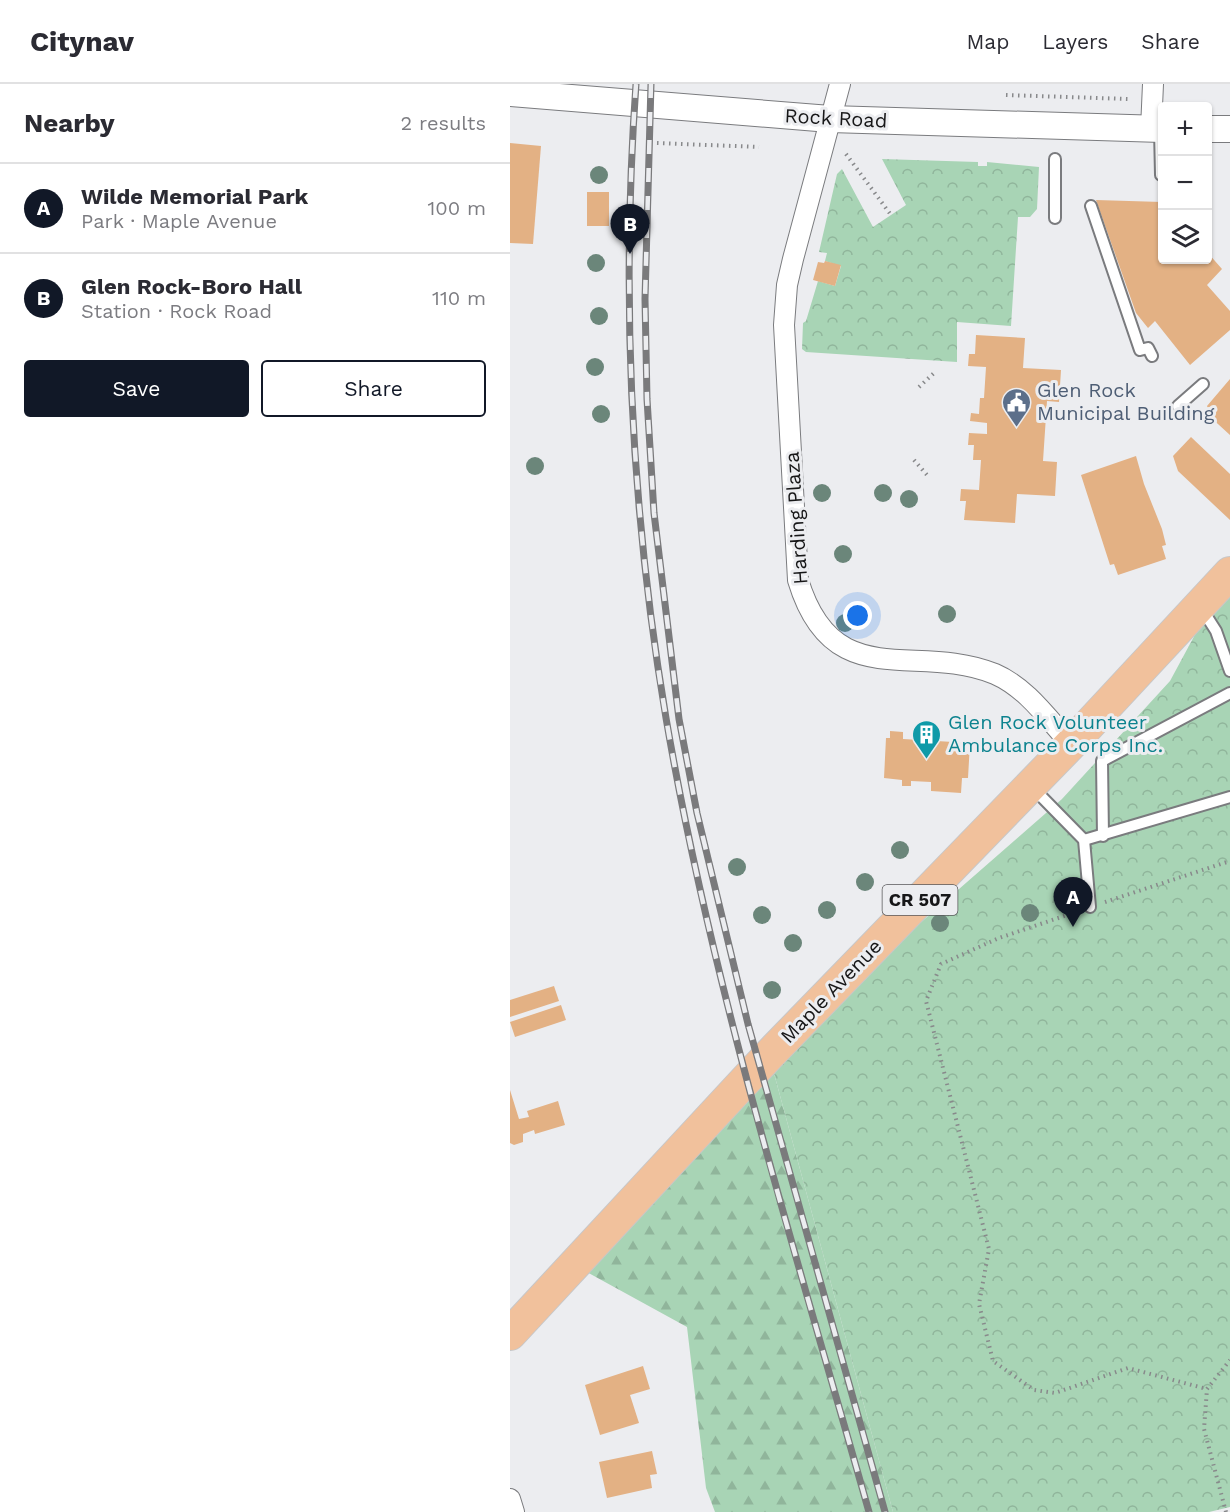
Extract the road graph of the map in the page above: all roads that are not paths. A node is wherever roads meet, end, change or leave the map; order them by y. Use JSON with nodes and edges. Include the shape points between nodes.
{"nodes":[{"id":1,"x":840,"y":84,"type":"edge"},
{"id":2,"x":1153,"y":84,"type":"edge"},
{"id":3,"x":510,"y":93,"type":"edge"},
{"id":4,"x":830,"y":119,"type":"junction"},
{"id":5,"x":1158,"y":129,"type":"edge"},
{"id":6,"x":1212,"y":129,"type":"edge"},
{"id":7,"x":1230,"y":129,"type":"edge"},
{"id":8,"x":1056,"y":159,"type":"dead end"},
{"id":9,"x":1091,"y":206,"type":"dead end"},
{"id":10,"x":1056,"y":218,"type":"dead end"},
{"id":11,"x":1152,"y":356,"type":"dead end"},
{"id":12,"x":1203,"y":384,"type":"dead end"},
{"id":13,"x":1178,"y":406,"type":"dead end"},
{"id":14,"x":1230,"y":573,"type":"edge"},
{"id":15,"x":1200,"y":606,"type":"junction"},
{"id":16,"x":1230,"y":671,"type":"edge"},
{"id":17,"x":1230,"y":693,"type":"edge"},
{"id":18,"x":1071,"y":744,"type":"junction"},
{"id":19,"x":1031,"y":786,"type":"junction"},
{"id":20,"x":1230,"y":797,"type":"edge"},
{"id":21,"x":1103,"y":836,"type":"junction"},
{"id":22,"x":1084,"y":840,"type":"junction"},
{"id":23,"x":1090,"y":907,"type":"road end"},
{"id":24,"x":510,"y":1334,"type":"edge"},
{"id":25,"x":510,"y":1499,"type":"edge"},
{"id":26,"x":514,"y":1512,"type":"edge"}],
"edges":[{"from":1,"to":4,"type":"street","name":"Harding Plaza"},
{"from":2,"to":5,"type":"street"},
{"from":3,"to":4,"type":"street","name":"Rock Road"},
{"from":4,"to":5,"type":"street","name":"Rock Road"},
{"from":4,"to":18,"type":"street","name":"Harding Plaza","via":[[787,285],[784,325],[798,580],[805,603],[818,625],[854,652],[877,660],[966,666],[996,674],[1020,688]]},
{"from":6,"to":7,"type":"street"},
{"from":8,"to":10,"type":"lane"},
{"from":9,"to":11,"type":"lane","via":[[1140,350],[1148,348]]},
{"from":12,"to":13,"type":"lane"},
{"from":14,"to":15,"type":"main road","name":"Maple Avenue","number":"CR 507"},
{"from":15,"to":16,"type":"lane","via":[[1216,630]]},
{"from":15,"to":18,"type":"main road","name":"Maple Avenue","number":"CR 507"},
{"from":17,"to":21,"type":"lane","via":[[1102,761]]},
{"from":18,"to":19,"type":"main road","name":"Maple Avenue","number":"CR 507"},
{"from":19,"to":22,"type":"lane"},
{"from":19,"to":24,"type":"main road","name":"Maple Avenue","number":"CR 507","via":[[769,1055]]},
{"from":20,"to":21,"type":"lane"},
{"from":21,"to":22,"type":"lane"},
{"from":22,"to":23,"type":"lane"},
{"from":25,"to":26,"type":"street"}]}
